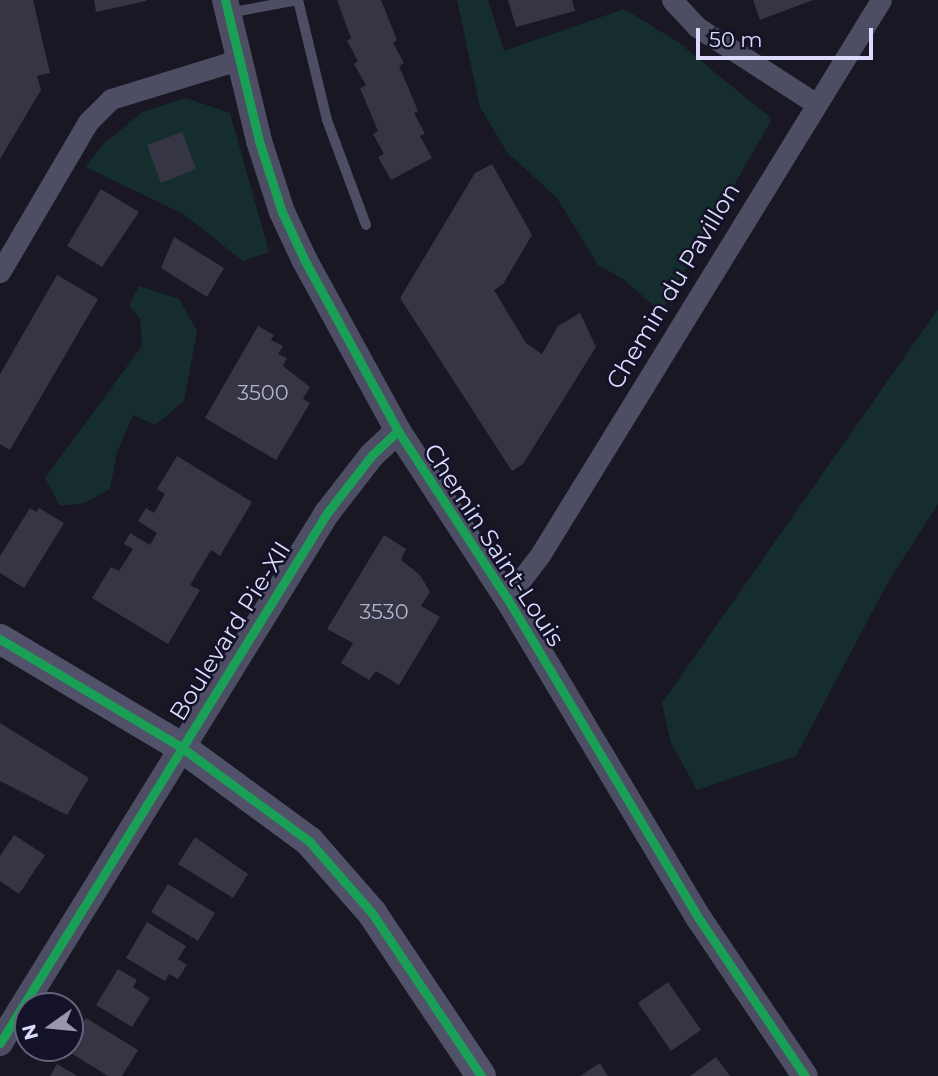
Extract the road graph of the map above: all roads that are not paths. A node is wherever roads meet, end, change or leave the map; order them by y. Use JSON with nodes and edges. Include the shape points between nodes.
{"nodes":[{"id":1,"x":672,"y":0,"type":"edge"},
{"id":2,"x":881,"y":0,"type":"edge"},
{"id":3,"x":227,"y":7,"type":"edge"},
{"id":4,"x":238,"y":60,"type":"junction"},
{"id":5,"x":815,"y":103,"type":"junction"},
{"id":6,"x":366,"y":225,"type":"dead end"},
{"id":7,"x":0,"y":272,"type":"edge"},
{"id":8,"x":398,"y":431,"type":"junction"},
{"id":9,"x":508,"y":598,"type":"junction"},
{"id":10,"x":0,"y":639,"type":"edge"},
{"id":11,"x":180,"y":747,"type":"junction"},
{"id":12,"x":0,"y":1043,"type":"edge"},
{"id":13,"x":481,"y":1076,"type":"edge"},
{"id":14,"x":805,"y":1076,"type":"edge"}],
"edges":[{"from":1,"to":5,"type":"street","via":[[697,27]]},
{"from":2,"to":5,"type":"street","name":"Chemin du Pavillon"},
{"from":3,"to":4,"type":"street","name":"Chemin Saint-Louis"},
{"from":3,"to":6,"type":"lane","via":[[298,0],[327,120]]},
{"from":4,"to":7,"type":"street","via":[[111,99],[88,122]]},
{"from":4,"to":8,"type":"street","name":"Chemin Saint-Louis","via":[[282,212]]},
{"from":5,"to":9,"type":"street","name":"Chemin du Pavillon","via":[[540,555]]},
{"from":8,"to":9,"type":"street","name":"Chemin Saint-Louis"},
{"from":8,"to":11,"type":"street","name":"Boulevard Pie-XII","via":[[372,455],[327,513]]},
{"from":9,"to":14,"type":"street","name":"Chemin Saint-Louis","via":[[700,920]]},
{"from":10,"to":11,"type":"main road"},
{"from":11,"to":12,"type":"street","name":"Boulevard Pie-XII"},
{"from":11,"to":13,"type":"main road","via":[[309,841],[372,913]]}]}
